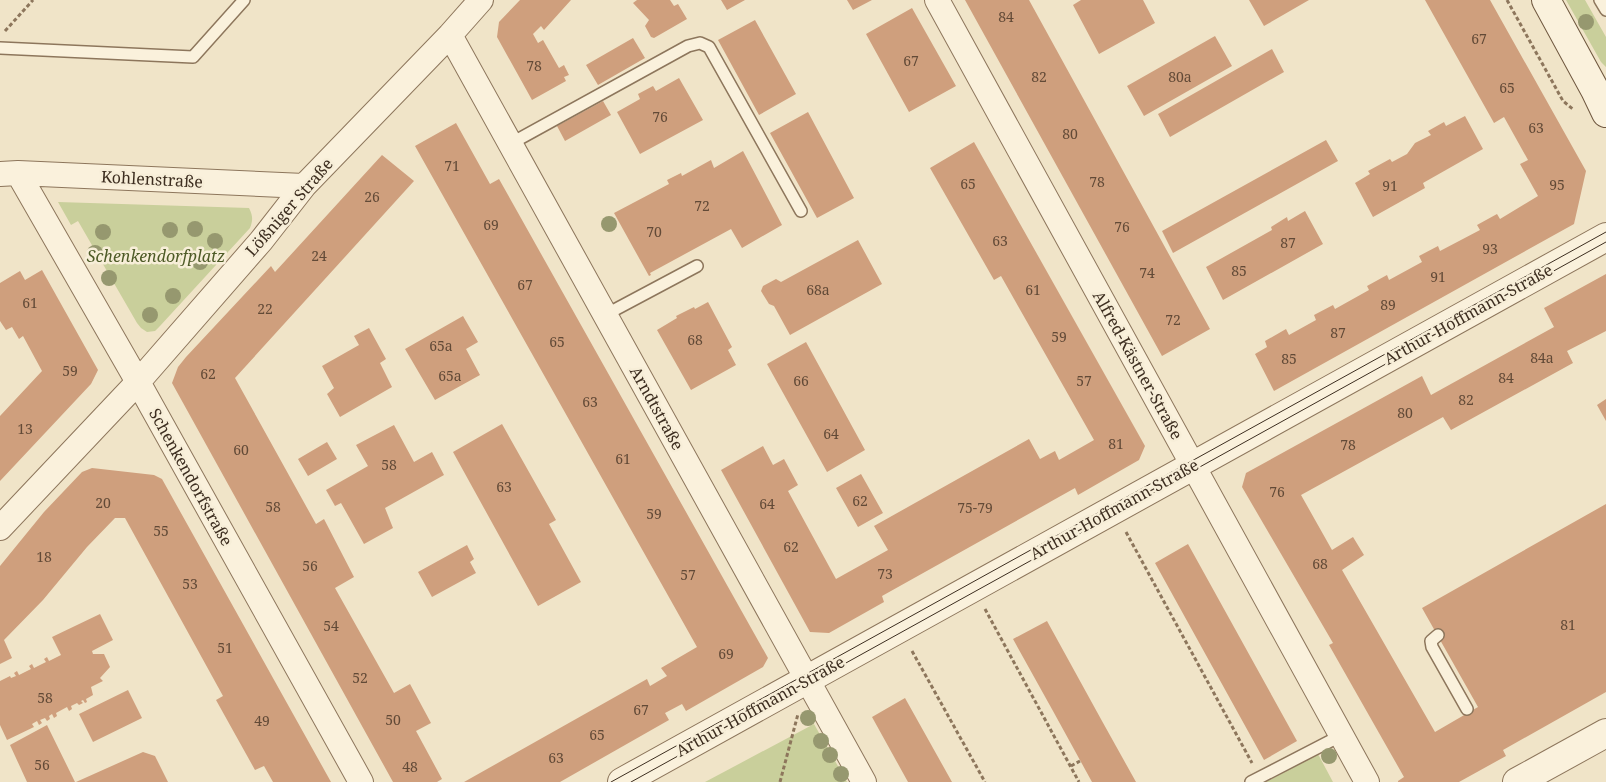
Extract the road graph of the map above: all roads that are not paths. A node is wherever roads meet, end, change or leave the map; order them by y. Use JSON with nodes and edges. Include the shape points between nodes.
{"nodes":[{"id":1,"x":244,"y":0,"type":"edge"},
{"id":2,"x":481,"y":0,"type":"edge"},
{"id":3,"x":937,"y":0,"type":"edge"},
{"id":4,"x":1546,"y":0,"type":"edge"},
{"id":5,"x":1600,"y":0,"type":"edge"},
{"id":6,"x":1606,"y":10,"type":"edge"},
{"id":7,"x":450,"y":35,"type":"junction"},
{"id":8,"x":0,"y":48,"type":"edge"},
{"id":9,"x":1602,"y":95,"type":"edge"},
{"id":10,"x":510,"y":144,"type":"junction"},
{"id":11,"x":9,"y":174,"type":"edge"},
{"id":12,"x":304,"y":186,"type":"junction"},
{"id":13,"x":802,"y":211,"type":"dead end"},
{"id":14,"x":1606,"y":237,"type":"edge"},
{"id":15,"x":697,"y":266,"type":"dead end"},
{"id":16,"x":605,"y":315,"type":"junction"},
{"id":17,"x":138,"y":382,"type":"junction"},
{"id":18,"x":1193,"y":465,"type":"junction"},
{"id":19,"x":0,"y":528,"type":"edge"},
{"id":20,"x":1438,"y":635,"type":"dead end"},
{"id":21,"x":807,"y":680,"type":"junction"},
{"id":22,"x":1466,"y":710,"type":"dead end"},
{"id":23,"x":1606,"y":733,"type":"edge"},
{"id":24,"x":1342,"y":735,"type":"junction"},
{"id":25,"x":1255,"y":780,"type":"edge"},
{"id":26,"x":361,"y":782,"type":"edge"},
{"id":27,"x":622,"y":782,"type":"edge"},
{"id":28,"x":864,"y":782,"type":"edge"},
{"id":29,"x":1367,"y":782,"type":"edge"},
{"id":30,"x":1516,"y":782,"type":"edge"}],
"edges":[{"from":1,"to":8,"type":"lane","via":[[193,58]]},
{"from":2,"to":7,"type":"street","name":"Lößniger Straße"},
{"from":3,"to":18,"type":"street","name":"Alfred-Kästner-Straße"},
{"from":4,"to":9,"type":"street"},
{"from":5,"to":6,"type":"lane"},
{"from":7,"to":10,"type":"street","name":"Arndtstraße"},
{"from":7,"to":12,"type":"street","name":"Lößniger Straße"},
{"from":10,"to":13,"type":"lane","via":[[688,46],[700,43],[709,47]]},
{"from":10,"to":16,"type":"street","name":"Arndtstraße"},
{"from":11,"to":12,"type":"street","name":"Kohlenstraße"},
{"from":11,"to":17,"type":"street","name":"Schenkendorfstraße"},
{"from":12,"to":17,"type":"street","name":"Lößniger Straße"},
{"from":14,"to":18,"type":"street","name":"Arthur-Hoffmann-Straße"},
{"from":15,"to":16,"type":"lane"},
{"from":16,"to":21,"type":"street","name":"Arndtstraße"},
{"from":17,"to":19,"type":"street","name":"Lößniger Straße"},
{"from":17,"to":26,"type":"street","name":"Schenkendorfstraße"},
{"from":18,"to":21,"type":"street","name":"Arthur-Hoffmann-Straße"},
{"from":18,"to":24,"type":"street","name":"Alfred-Kästner-Straße"},
{"from":20,"to":22,"type":"lane","via":[[1431,641],[1432,647]]},
{"from":21,"to":27,"type":"street","name":"Arthur-Hoffmann-Straße"},
{"from":21,"to":28,"type":"street","name":"Arndtstraße"},
{"from":23,"to":30,"type":"street"},
{"from":24,"to":25,"type":"lane"},
{"from":24,"to":29,"type":"street","name":"Alfred-Kästner-Straße"}]}
